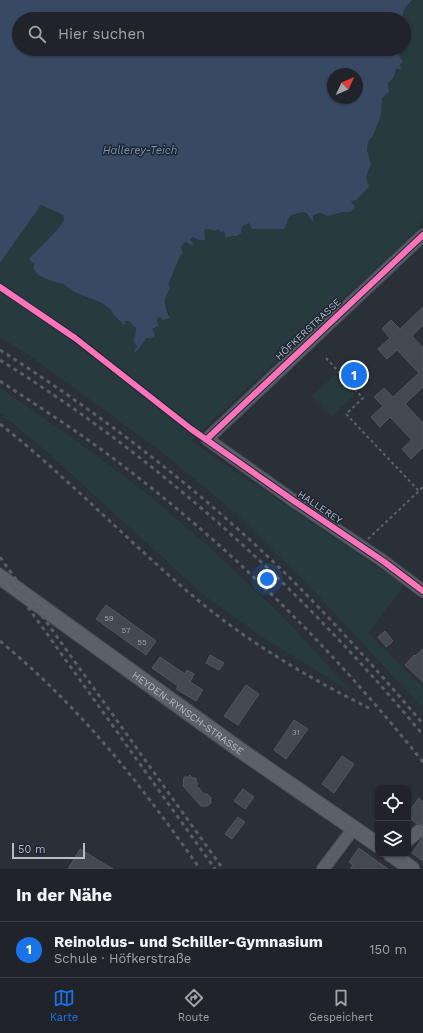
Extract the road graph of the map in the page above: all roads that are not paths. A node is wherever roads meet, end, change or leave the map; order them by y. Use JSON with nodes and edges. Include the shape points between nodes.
{"nodes":[{"id":1,"x":423,"y":235,"type":"edge"},
{"id":2,"x":207,"y":439,"type":"joint"},
{"id":3,"x":0,"y":577,"type":"edge"},
{"id":4,"x":423,"y":591,"type":"edge"},
{"id":5,"x":354,"y":828,"type":"junction"},
{"id":6,"x":419,"y":831,"type":"dead end"},
{"id":7,"x":411,"y":838,"type":"edge"},
{"id":8,"x":375,"y":843,"type":"edge"},
{"id":9,"x":397,"y":857,"type":"edge"},
{"id":10,"x":324,"y":869,"type":"edge"},
{"id":11,"x":412,"y":869,"type":"edge"}],
"edges":[{"from":1,"to":2,"type":"street","name":"HÖFKERSTRASSE"},
{"from":2,"to":4,"type":"street","name":"HALLEREY"},
{"from":3,"to":5,"type":"main road","name":"HEYDEN-RYNSCH-STRASSE","via":[[240,750]]},
{"from":5,"to":8,"type":"main road","name":"HEYDEN-RYNSCH-STRASSE"},
{"from":5,"to":10,"type":"street"},
{"from":6,"to":7,"type":"street"},
{"from":9,"to":11,"type":"main road"}]}
